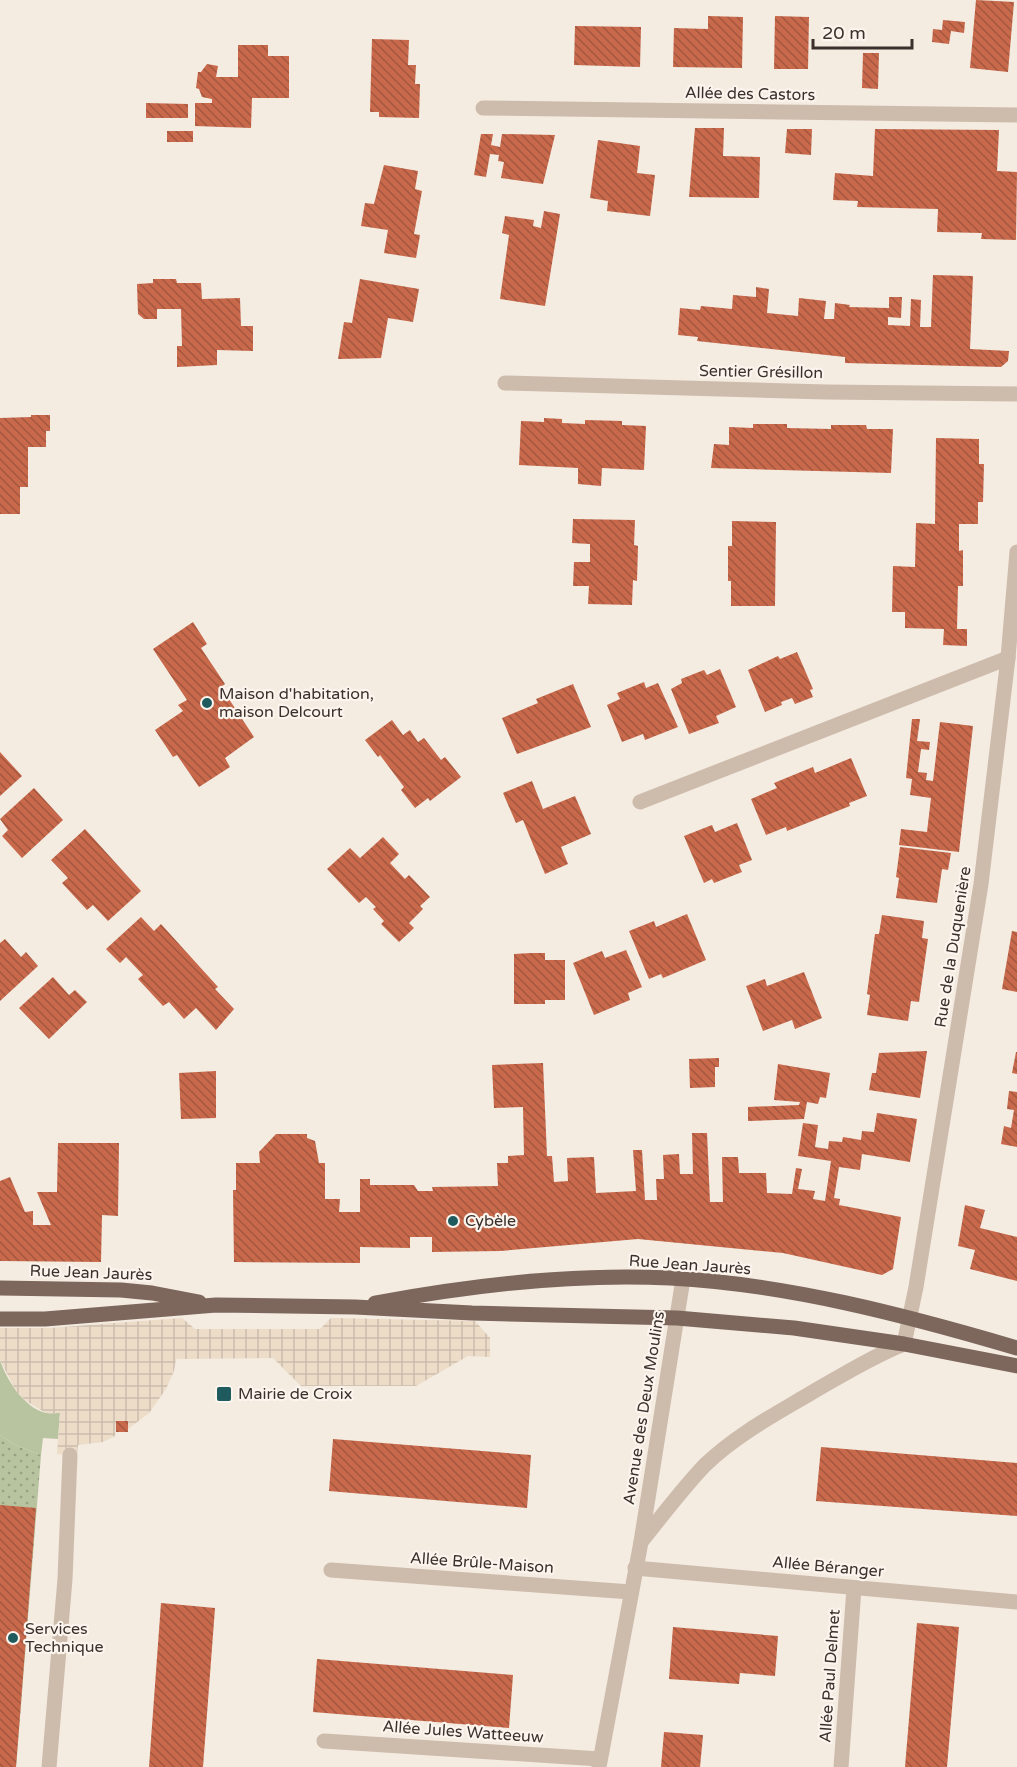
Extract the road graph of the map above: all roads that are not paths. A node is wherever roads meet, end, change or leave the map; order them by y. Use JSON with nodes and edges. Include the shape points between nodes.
{"nodes":[{"id":1,"x":483,"y":108,"type":"dead end"},
{"id":2,"x":1017,"y":115,"type":"edge"},
{"id":3,"x":505,"y":383,"type":"dead end"},
{"id":4,"x":1017,"y":394,"type":"edge"},
{"id":5,"x":1017,"y":552,"type":"edge"},
{"id":6,"x":1008,"y":658,"type":"junction"},
{"id":7,"x":640,"y":802,"type":"dead end"},
{"id":8,"x":683,"y":1279,"type":"junction"},
{"id":9,"x":0,"y":1288,"type":"edge"},
{"id":10,"x":216,"y":1305,"type":"junction"},
{"id":11,"x":355,"y":1307,"type":"junction"},
{"id":12,"x":677,"y":1318,"type":"junction"},
{"id":13,"x":0,"y":1319,"type":"edge"},
{"id":14,"x":910,"y":1319,"type":"junction"},
{"id":15,"x":904,"y":1344,"type":"junction"},
{"id":16,"x":1017,"y":1348,"type":"edge"},
{"id":17,"x":1017,"y":1366,"type":"edge"},
{"id":18,"x":70,"y":1455,"type":"dead end"},
{"id":19,"x":641,"y":1542,"type":"junction"},
{"id":20,"x":635,"y":1568,"type":"junction"},
{"id":21,"x":332,"y":1570,"type":"dead end"},
{"id":22,"x":854,"y":1588,"type":"junction"},
{"id":23,"x":631,"y":1592,"type":"junction"},
{"id":24,"x":1017,"y":1602,"type":"edge"},
{"id":25,"x":324,"y":1741,"type":"dead end"},
{"id":26,"x":599,"y":1763,"type":"edge"},
{"id":27,"x":49,"y":1767,"type":"edge"},
{"id":28,"x":841,"y":1767,"type":"edge"}],
"edges":[{"from":1,"to":2,"type":"street","name":"Allée des Castors"},
{"from":3,"to":4,"type":"street","name":"Sentier Grésillon"},
{"from":5,"to":6,"type":"street","name":"Rue de la Duquenière"},
{"from":6,"to":7,"type":"street"},
{"from":6,"to":14,"type":"street","name":"Rue de la Duquenière","via":[[981,884]]},
{"from":8,"to":11,"type":"main road","name":"Rue Jean Jaurès","via":[[509,1282]]},
{"from":8,"to":12,"type":"street","name":"Avenue des Deux Moulins"},
{"from":8,"to":14,"type":"main road","name":"Rue Jean Jaurès","via":[[808,1296]]},
{"from":9,"to":10,"type":"main road","name":"Rue Jean Jaurès","via":[[136,1291]]},
{"from":10,"to":11,"type":"main road","name":"Rue Jean Jaurès"},
{"from":10,"to":13,"type":"main road","name":"Rue Jean Jaurès"},
{"from":11,"to":12,"type":"main road","name":"Rue Jean Jaurès"},
{"from":12,"to":15,"type":"main road","name":"Rue Jean Jaurès","via":[[747,1322]]},
{"from":12,"to":19,"type":"street","name":"Avenue des Deux Moulins"},
{"from":14,"to":15,"type":"street","name":"Rue de la Duquenière"},
{"from":14,"to":16,"type":"main road","name":"Rue Jean Jaurès"},
{"from":15,"to":17,"type":"main road","name":"Rue Jean Jaurès"},
{"from":15,"to":19,"type":"street","name":"Avenue des Deux Moulins","via":[[752,1427],[706,1465]]},
{"from":18,"to":27,"type":"street","via":[[65,1579]]},
{"from":19,"to":20,"type":"street","name":"Avenue des Deux Moulins"},
{"from":20,"to":22,"type":"street","name":"Allée Béranger"},
{"from":20,"to":23,"type":"street","name":"Avenue des Deux Moulins"},
{"from":21,"to":23,"type":"street","name":"Allée Brûle-Maison"},
{"from":22,"to":24,"type":"street","name":"Allée Béranger"},
{"from":22,"to":28,"type":"street","name":"Allée Paul Delmet"},
{"from":23,"to":26,"type":"street","name":"Avenue des Deux Moulins"},
{"from":25,"to":26,"type":"street","name":"Allée Jules Watteeuw"}]}
